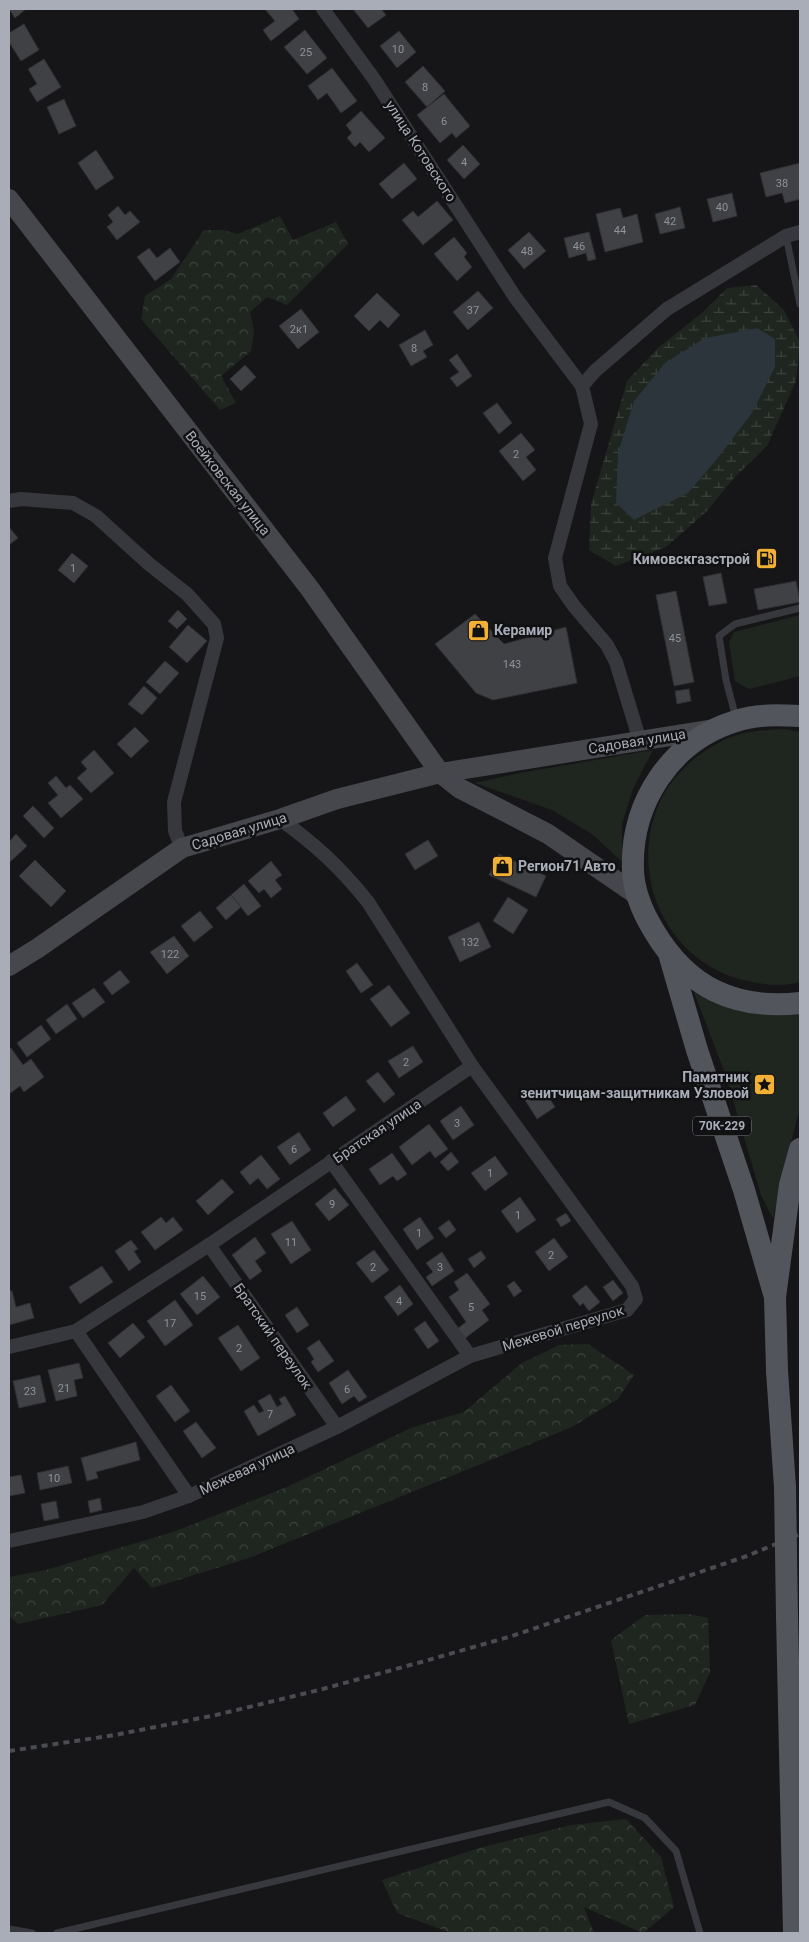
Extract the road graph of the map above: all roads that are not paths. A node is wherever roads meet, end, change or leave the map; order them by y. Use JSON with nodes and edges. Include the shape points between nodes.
{"nodes":[{"id":1,"x":323,"y":9,"type":"edge"},
{"id":2,"x":9,"y":199,"type":"edge"},
{"id":3,"x":800,"y":232,"type":"edge"},
{"id":4,"x":786,"y":236,"type":"junction"},
{"id":5,"x":800,"y":304,"type":"edge"},
{"id":6,"x":582,"y":386,"type":"junction"},
{"id":7,"x":9,"y":502,"type":"edge"},
{"id":8,"x":800,"y":608,"type":"edge"},
{"id":9,"x":800,"y":705,"type":"edge"},
{"id":10,"x":777,"y":714,"type":"junction"},
{"id":11,"x":800,"y":716,"type":"edge"},
{"id":12,"x":737,"y":720,"type":"junction"},
{"id":13,"x":716,"y":728,"type":"junction"},
{"id":14,"x":640,"y":741,"type":"junction"},
{"id":15,"x":440,"y":773,"type":"junction"},
{"id":16,"x":280,"y":819,"type":"junction"},
{"id":17,"x":182,"y":848,"type":"junction"},
{"id":18,"x":637,"y":895,"type":"junction"},
{"id":19,"x":669,"y":956,"type":"junction"},
{"id":20,"x":9,"y":966,"type":"edge"},
{"id":21,"x":800,"y":1003,"type":"edge"},
{"id":22,"x":472,"y":1066,"type":"junction"},
{"id":23,"x":800,"y":1150,"type":"edge"},
{"id":24,"x":331,"y":1162,"type":"junction"},
{"id":25,"x":209,"y":1245,"type":"junction"},
{"id":26,"x":775,"y":1298,"type":"junction"},
{"id":27,"x":76,"y":1331,"type":"junction"},
{"id":28,"x":9,"y":1347,"type":"edge"},
{"id":29,"x":470,"y":1356,"type":"junction"},
{"id":30,"x":337,"y":1427,"type":"junction"},
{"id":31,"x":189,"y":1496,"type":"junction"},
{"id":32,"x":9,"y":1541,"type":"edge"},
{"id":33,"x":9,"y":1929,"type":"edge"},
{"id":34,"x":32,"y":1933,"type":"edge"},
{"id":35,"x":57,"y":1933,"type":"edge"},
{"id":36,"x":700,"y":1933,"type":"edge"},
{"id":37,"x":794,"y":1933,"type":"edge"}],
"edges":[{"from":1,"to":6,"type":"street","name":"улица Котовского","via":[[374,78],[515,297]]},
{"from":2,"to":15,"type":"main road","name":"Воейковская улица","via":[[310,589]]},
{"from":3,"to":4,"type":"street"},
{"from":4,"to":5,"type":"lane"},
{"from":4,"to":6,"type":"street","via":[[668,309],[595,371]]},
{"from":6,"to":14,"type":"street","via":[[591,424],[555,558],[560,586],[607,645],[616,662]]},
{"from":7,"to":17,"type":"street","via":[[73,503],[96,516],[187,594],[214,624],[217,638],[174,802],[175,831]]},
{"from":8,"to":12,"type":"lane","via":[[735,624],[719,636]]},
{"from":9,"to":10,"type":"main road","number":"70К-229"},
{"from":10,"to":11,"type":"main road","number":"70К-229"},
{"from":10,"to":12,"type":"main road","number":"70К-229"},
{"from":12,"to":13,"type":"main road","number":"70К-229"},
{"from":13,"to":14,"type":"main road","name":"Садовая улица"},
{"from":13,"to":18,"type":"main road","number":"70К-229","via":[[679,753],[664,769],[649,794],[636,829],[633,851]]},
{"from":14,"to":15,"type":"main road","name":"Садовая улица"},
{"from":15,"to":16,"type":"main road","name":"Садовая улица","via":[[337,799]]},
{"from":15,"to":18,"type":"main road","via":[[459,788],[548,834]]},
{"from":16,"to":17,"type":"main road","name":"Садовая улица"},
{"from":16,"to":22,"type":"street","via":[[316,845],[363,896]]},
{"from":17,"to":20,"type":"main road","name":"Садовая улица"},
{"from":18,"to":19,"type":"main road","number":"70К-229","via":[[648,922]]},
{"from":19,"to":21,"type":"main road","number":"70К-229","via":[[687,974],[720,993],[761,1004]]},
{"from":19,"to":26,"type":"main road","number":"70К-229"},
{"from":22,"to":24,"type":"street","name":"Братская улица"},
{"from":22,"to":29,"type":"street","name":"Межевой переулок","via":[[632,1286],[636,1299],[627,1310]]},
{"from":23,"to":26,"type":"main road","number":"70К-229","via":[[790,1185]]},
{"from":24,"to":25,"type":"street","name":"Братская улица"},
{"from":24,"to":29,"type":"street"},
{"from":25,"to":27,"type":"street","name":"Братская улица"},
{"from":25,"to":30,"type":"street","name":"Братский переулок"},
{"from":26,"to":37,"type":"main road","number":"70К-229","bridge":true,"via":[[784,1487]]},
{"from":27,"to":28,"type":"street","name":"Братская улица"},
{"from":27,"to":31,"type":"street"},
{"from":29,"to":30,"type":"street","name":"Межевая улица"},
{"from":30,"to":31,"type":"street","name":"Межевая улица"},
{"from":31,"to":32,"type":"street","name":"Межевая улица","via":[[143,1512]]},
{"from":33,"to":34,"type":"lane"},
{"from":35,"to":36,"type":"lane","via":[[609,1802],[645,1818],[676,1851]]}]}
